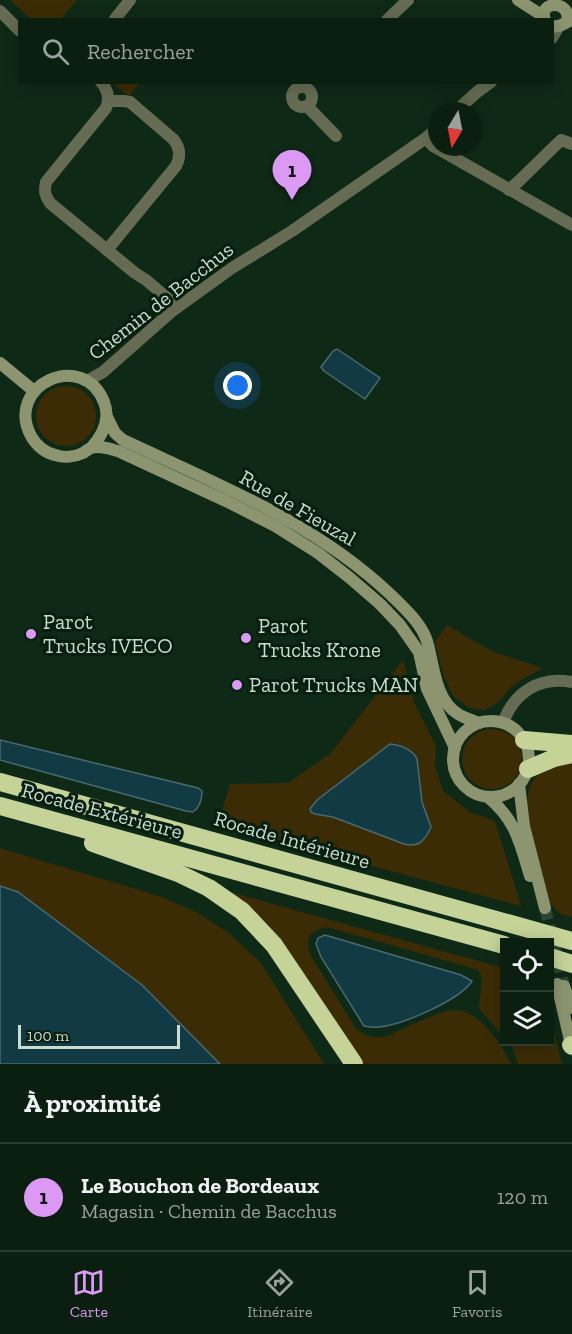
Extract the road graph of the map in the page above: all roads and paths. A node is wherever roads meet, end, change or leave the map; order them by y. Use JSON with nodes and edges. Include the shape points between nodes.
{"nodes":[{"id":1,"x":130,"y":0,"type":"edge"},
{"id":2,"x":408,"y":0,"type":"edge"},
{"id":3,"x":518,"y":0,"type":"edge"},
{"id":4,"x":526,"y":0,"type":"edge"},
{"id":5,"x":557,"y":7,"type":"edge"},
{"id":6,"x":0,"y":12,"type":"edge"},
{"id":7,"x":116,"y":18,"type":"edge"},
{"id":8,"x":389,"y":18,"type":"edge"},
{"id":9,"x":563,"y":23,"type":"edge"},
{"id":10,"x":18,"y":29,"type":"edge"},
{"id":11,"x":554,"y":35,"type":"edge"},
{"id":12,"x":101,"y":84,"type":"edge"},
{"id":13,"x":488,"y":84,"type":"edge"},
{"id":14,"x":315,"y":86,"type":"edge"},
{"id":15,"x":290,"y":87,"type":"edge"},
{"id":16,"x":108,"y":101,"type":"junction"},
{"id":17,"x":466,"y":102,"type":"edge"},
{"id":18,"x":308,"y":107,"type":"junction"},
{"id":19,"x":336,"y":136,"type":"dead end"},
{"id":20,"x":426,"y":138,"type":"joint"},
{"id":21,"x":572,"y":144,"type":"edge"},
{"id":22,"x":508,"y":190,"type":"junction"},
{"id":23,"x":572,"y":225,"type":"edge"},
{"id":24,"x":107,"y":250,"type":"junction"},
{"id":25,"x":178,"y":307,"type":"junction"},
{"id":26,"x":0,"y":363,"type":"edge"},
{"id":27,"x":87,"y":381,"type":"junction"},
{"id":28,"x":34,"y":391,"type":"junction"},
{"id":29,"x":107,"y":417,"type":"junction"},
{"id":30,"x":91,"y":448,"type":"junction"},
{"id":31,"x":572,"y":682,"type":"edge"},
{"id":32,"x":478,"y":723,"type":"junction"},
{"id":33,"x":503,"y":723,"type":"junction"},
{"id":34,"x":524,"y":740,"type":"junction"},
{"id":35,"x":572,"y":744,"type":"edge"},
{"id":36,"x":455,"y":748,"type":"junction"},
{"id":37,"x":572,"y":754,"type":"edge"},
{"id":38,"x":523,"y":777,"type":"junction"},
{"id":39,"x":0,"y":782,"type":"edge"},
{"id":40,"x":488,"y":797,"type":"junction"},
{"id":41,"x":0,"y":806,"type":"edge"},
{"id":42,"x":0,"y":812,"type":"edge"},
{"id":43,"x":498,"y":920,"type":"junction"},
{"id":44,"x":572,"y":928,"type":"edge"},
{"id":45,"x":572,"y":941,"type":"edge"},
{"id":46,"x":500,"y":944,"type":"edge"},
{"id":47,"x":554,"y":959,"type":"edge"},
{"id":48,"x":572,"y":964,"type":"edge"},
{"id":49,"x":572,"y":1008,"type":"edge"},
{"id":50,"x":572,"y":1046,"type":"edge"},
{"id":51,"x":354,"y":1064,"type":"edge"}],
"edges":[{"from":1,"to":7,"type":"street"},
{"from":2,"to":8,"type":"street"},
{"from":3,"to":5,"type":"street"},
{"from":4,"to":5,"type":"street"},
{"from":5,"to":9,"type":"street","via":[[570,14]]},
{"from":6,"to":10,"type":"street"},
{"from":9,"to":11,"type":"street"},
{"from":12,"to":16,"type":"street"},
{"from":13,"to":17,"type":"street"},
{"from":14,"to":15,"type":"street"},
{"from":14,"to":18,"type":"street"},
{"from":15,"to":18,"type":"street","via":[[296,106]]},
{"from":16,"to":24,"type":"street","via":[[102,115],[46,182],[45,189],[50,203]]},
{"from":16,"to":24,"type":"street","via":[[130,102],[173,139],[179,154],[176,166]]},
{"from":18,"to":19,"type":"street"},
{"from":20,"to":22,"type":"street","via":[[433,146]]},
{"from":20,"to":25,"type":"street","name":"Chemin de Bacchus"},
{"from":21,"to":22,"type":"street","via":[[561,140]]},
{"from":22,"to":23,"type":"street"},
{"from":24,"to":25,"type":"street"},
{"from":25,"to":27,"type":"street","name":"Chemin de Bacchus","via":[[103,372]]},
{"from":26,"to":28,"type":"street"},
{"from":27,"to":28,"type":"street","via":[[76,377],[53,378]]},
{"from":27,"to":29,"type":"street","name":"Rue de Fieuzal","via":[[101,396]]},
{"from":28,"to":30,"type":"street","name":"Rue de Fieuzal","via":[[25,416],[33,441],[43,450],[69,457]]},
{"from":29,"to":30,"type":"street","via":[[100,439]]},
{"from":29,"to":32,"type":"street","name":"Rue de Fieuzal","via":[[123,440],[283,516],[360,568],[392,596],[425,634],[437,686],[448,704]]},
{"from":30,"to":36,"type":"street","name":"Rue de Fieuzal","via":[[108,448],[228,502],[318,553],[350,578],[400,625],[419,652],[427,689]]},
{"from":31,"to":33,"type":"street","via":[[552,680],[536,685],[519,697]]},
{"from":32,"to":33,"type":"street"},
{"from":32,"to":36,"type":"street","via":[[464,733]]},
{"from":33,"to":34,"type":"street"},
{"from":34,"to":35,"type":"highway"},
{"from":34,"to":38,"type":"street","via":[[529,759]]},
{"from":36,"to":40,"type":"street","via":[[454,767],[463,785]]},
{"from":37,"to":38,"type":"highway","via":[[554,758]]},
{"from":38,"to":40,"type":"street","via":[[506,794]]},
{"from":38,"to":40,"type":"street","via":[[524,826],[542,908],[514,827],[507,814]]},
{"from":39,"to":43,"type":"highway","name":"Rocade Intérieure"},
{"from":41,"to":46,"type":"highway","name":"Rocade Extérieure"},
{"from":42,"to":51,"type":"highway","via":[[178,873],[242,911],[274,945]]},
{"from":43,"to":44,"type":"highway","via":[[524,915]]},
{"from":43,"to":45,"type":"highway","name":"Rocade Intérieure"},
{"from":47,"to":48,"type":"highway"},
{"from":49,"to":50,"type":"street","via":[[561,985]]}]}
